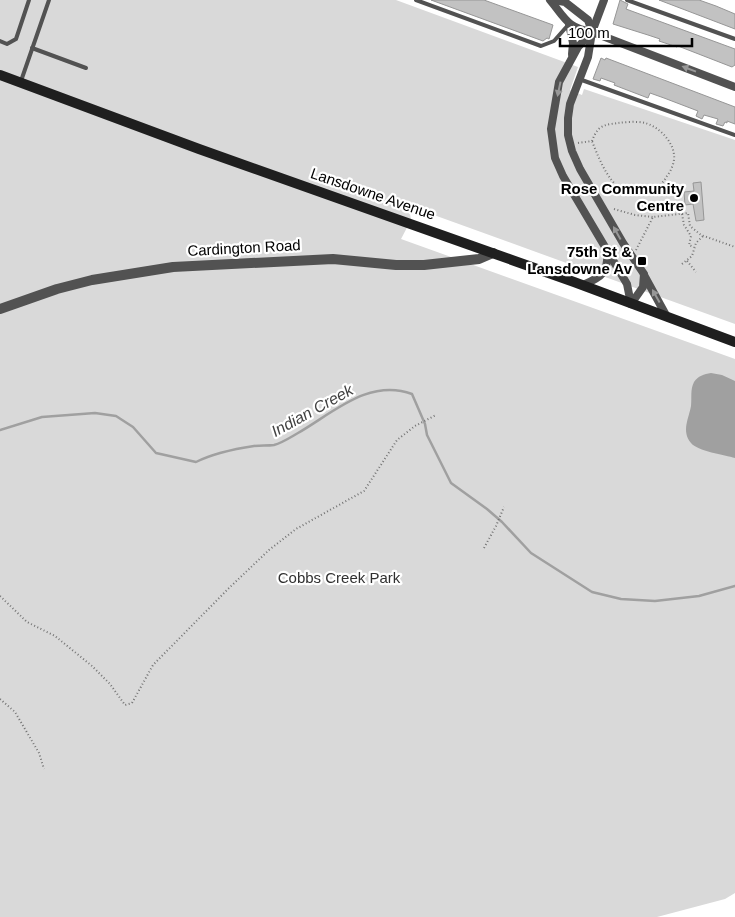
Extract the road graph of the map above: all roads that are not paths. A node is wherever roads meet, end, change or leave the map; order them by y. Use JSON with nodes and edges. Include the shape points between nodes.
{"nodes":[{"id":1,"x":29,"y":0,"type":"edge"},
{"id":2,"x":49,"y":0,"type":"edge"},
{"id":3,"x":416,"y":0,"type":"edge"},
{"id":4,"x":552,"y":0,"type":"edge"},
{"id":5,"x":604,"y":0,"type":"edge"},
{"id":6,"x":627,"y":0,"type":"edge"},
{"id":7,"x":569,"y":24,"type":"junction"},
{"id":8,"x":592,"y":32,"type":"junction"},
{"id":9,"x":735,"y":39,"type":"edge"},
{"id":10,"x":0,"y":41,"type":"edge"},
{"id":11,"x":32,"y":48,"type":"junction"},
{"id":12,"x":572,"y":59,"type":"junction"},
{"id":13,"x":86,"y":68,"type":"dead end"},
{"id":14,"x":0,"y":76,"type":"edge"},
{"id":15,"x":579,"y":79,"type":"junction"},
{"id":16,"x":20,"y":83,"type":"junction"},
{"id":17,"x":735,"y":87,"type":"edge"},
{"id":18,"x":735,"y":135,"type":"edge"},
{"id":19,"x":607,"y":248,"type":"junction"},
{"id":20,"x":493,"y":253,"type":"junction"},
{"id":21,"x":644,"y":274,"type":"junction"},
{"id":22,"x":583,"y":285,"type":"junction"},
{"id":23,"x":631,"y":304,"type":"junction"},
{"id":24,"x":0,"y":309,"type":"edge"},
{"id":25,"x":668,"y":317,"type":"junction"},
{"id":26,"x":735,"y":342,"type":"edge"}],
"edges":[{"from":1,"to":10,"type":"lane","via":[[16,39],[6,44]]},
{"from":2,"to":11,"type":"lane"},
{"from":3,"to":7,"type":"lane","via":[[541,46],[554,41]]},
{"from":4,"to":7,"type":"street"},
{"from":4,"to":8,"type":"street","via":[[565,2],[588,20]]},
{"from":5,"to":8,"type":"street"},
{"from":6,"to":9,"type":"lane"},
{"from":7,"to":8,"type":"street"},
{"from":7,"to":12,"type":"street"},
{"from":8,"to":12,"type":"street"},
{"from":8,"to":15,"type":"street","via":[[588,58]]},
{"from":17,"to":8,"type":"street","one_way":true},
{"from":11,"to":13,"type":"lane"},
{"from":11,"to":16,"type":"lane"},
{"from":12,"to":19,"type":"street","one_way":true,"via":[[559,82],[551,129],[555,158]]},
{"from":14,"to":16,"type":"main road","name":"Lansdowne Avenue"},
{"from":15,"to":18,"type":"lane"},
{"from":21,"to":15,"type":"street","one_way":true,"via":[[580,170],[572,151],[568,118]]},
{"from":16,"to":20,"type":"main road","name":"Lansdowne Avenue"},
{"from":19,"to":22,"type":"street","via":[[608,262],[600,278]]},
{"from":19,"to":23,"type":"street","via":[[627,284]]},
{"from":20,"to":22,"type":"main road","name":"Lansdowne Avenue"},
{"from":20,"to":24,"type":"street","name":"Cardington Road","via":[[478,259],[424,266],[333,258],[173,267],[92,280]]},
{"from":21,"to":23,"type":"street","via":[[643,288]]},
{"from":25,"to":21,"type":"street","one_way":true},
{"from":22,"to":23,"type":"main road","name":"Lansdowne Avenue"},
{"from":23,"to":25,"type":"main road","name":"Lansdowne Avenue"},
{"from":25,"to":26,"type":"main road","name":"Lansdowne Avenue"}]}
